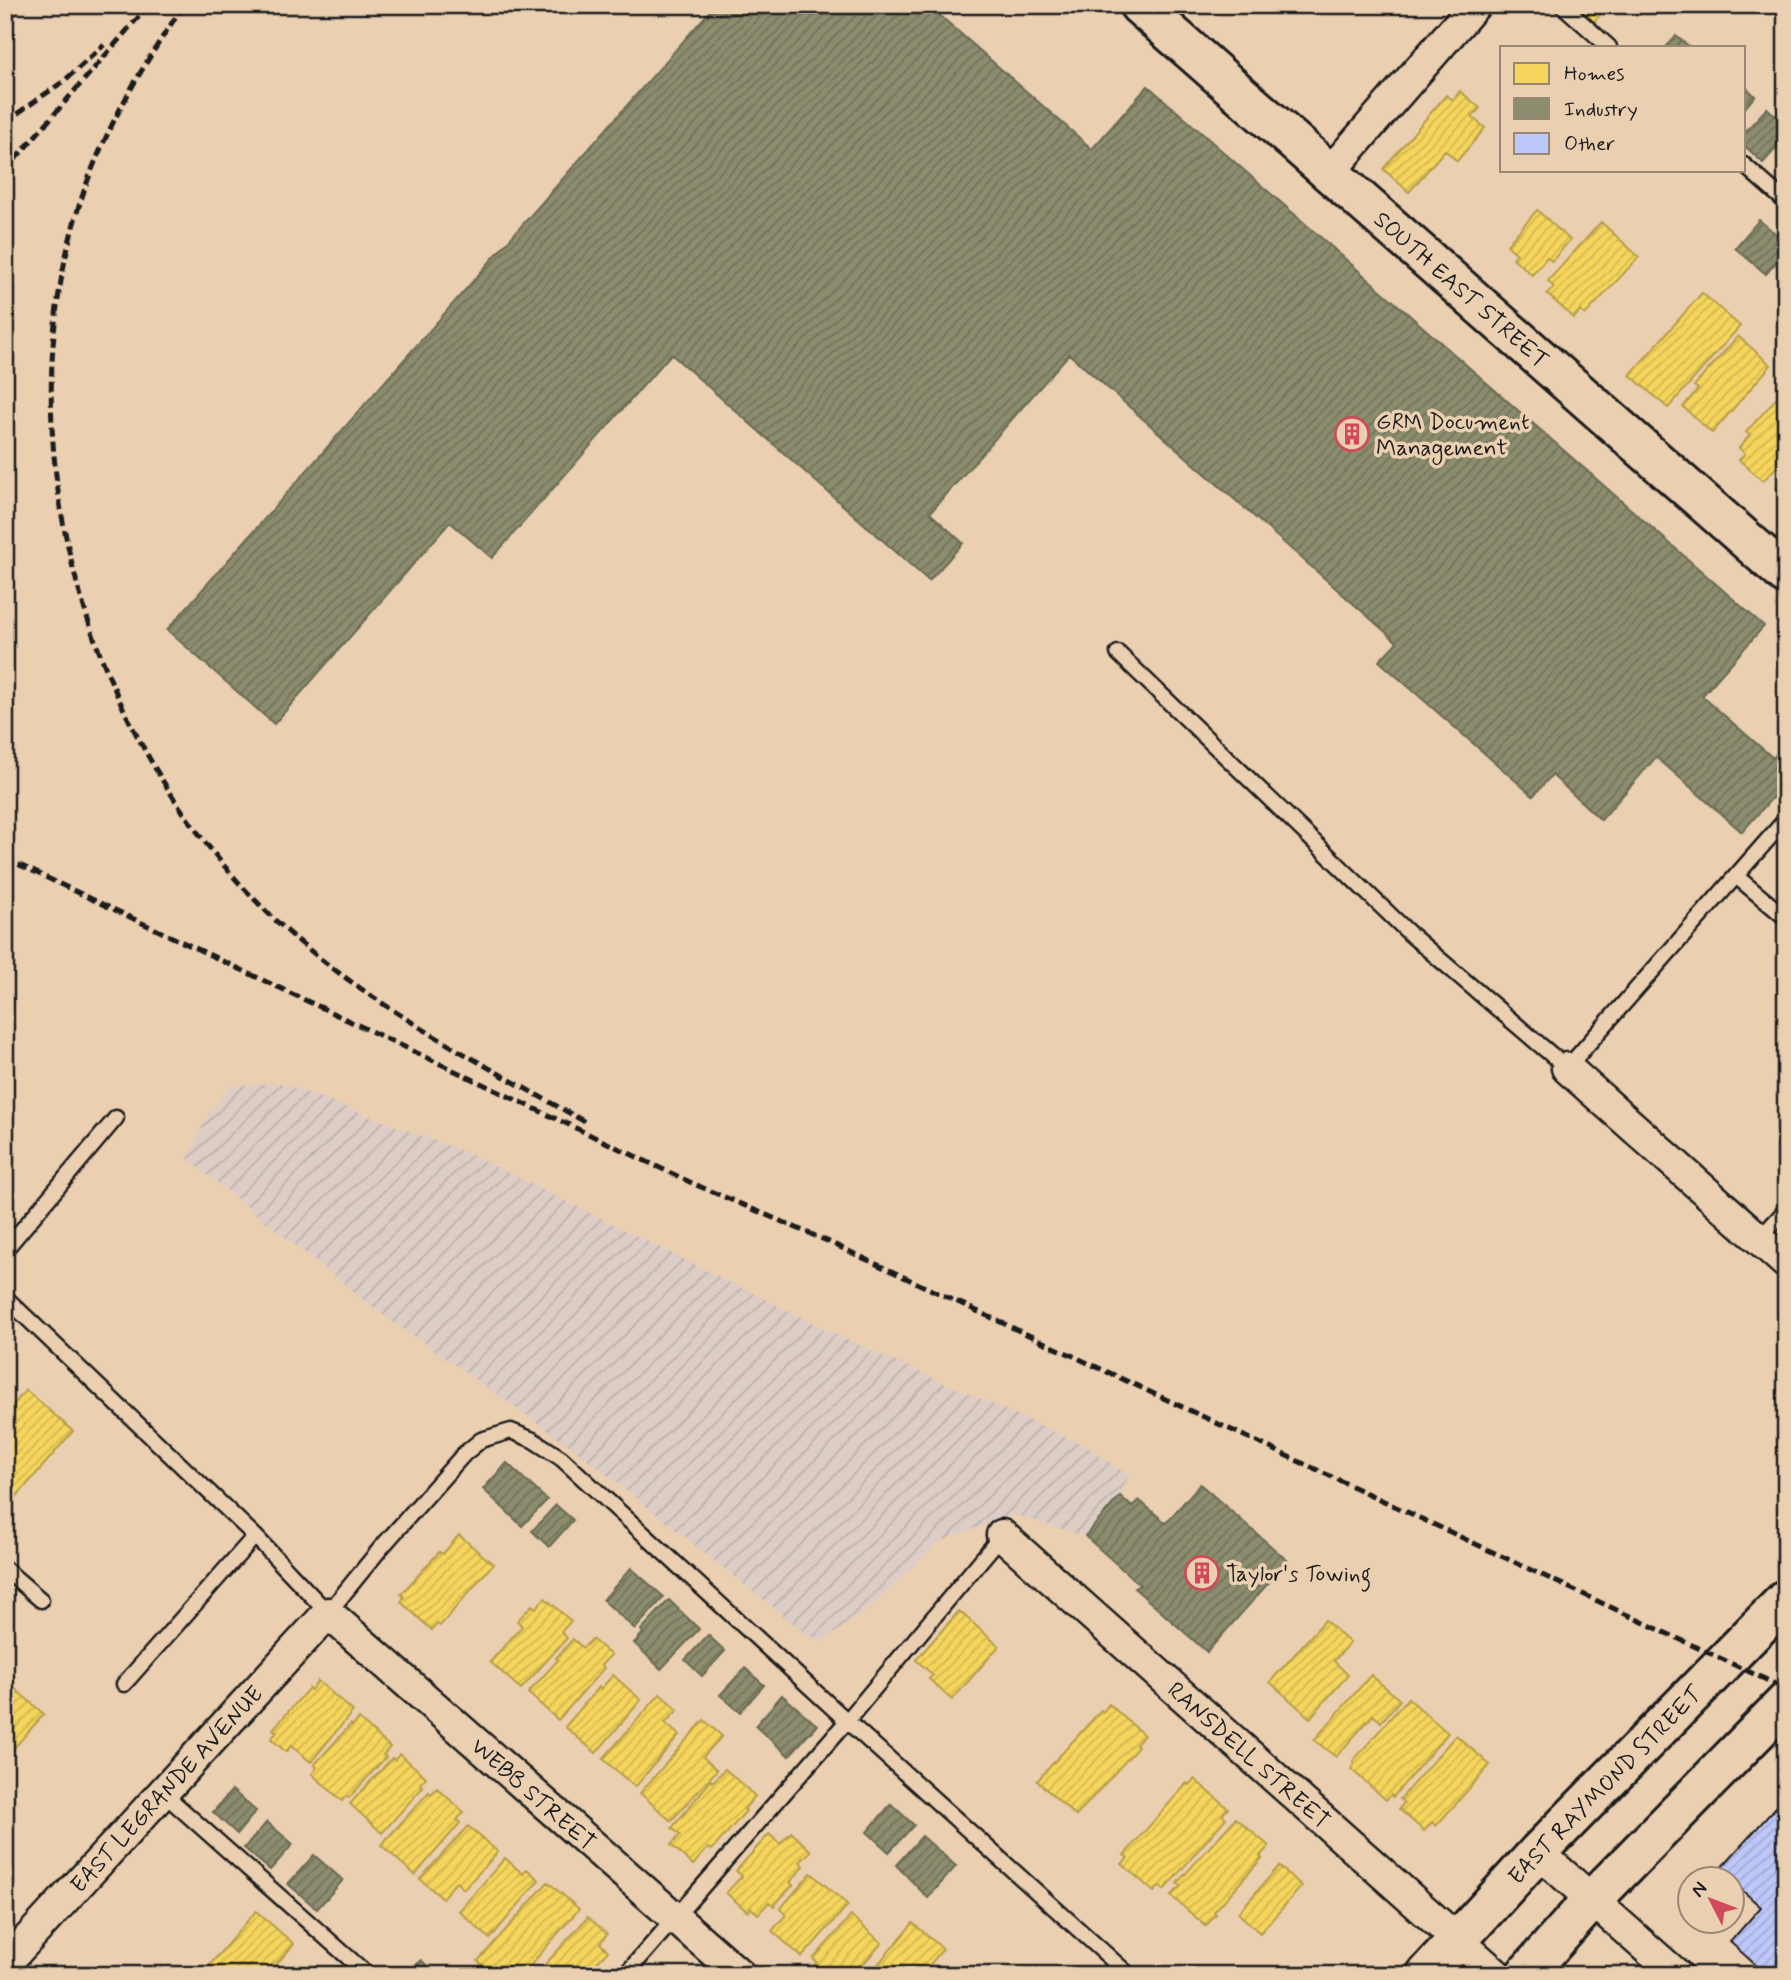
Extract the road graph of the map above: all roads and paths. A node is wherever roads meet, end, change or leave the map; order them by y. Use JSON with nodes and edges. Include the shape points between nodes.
{"nodes":[{"id":1,"x":1139,"y":5,"type":"edge"},
{"id":2,"x":1475,"y":5,"type":"edge"},
{"id":3,"x":1562,"y":5,"type":"edge"},
{"id":4,"x":1608,"y":46,"type":"edge"},
{"id":5,"x":1746,"y":167,"type":"edge"},
{"id":6,"x":1329,"y":173,"type":"junction"},
{"id":7,"x":1786,"y":202,"type":"edge"},
{"id":8,"x":1786,"y":576,"type":"edge"},
{"id":9,"x":1118,"y":653,"type":"dead end"},
{"id":10,"x":1786,"y":819,"type":"edge"},
{"id":11,"x":1737,"y":877,"type":"junction"},
{"id":12,"x":1786,"y":918,"type":"edge"},
{"id":13,"x":1567,"y":1068,"type":"junction"},
{"id":14,"x":116,"y":1118,"type":"dead end"},
{"id":15,"x":1786,"y":1210,"type":"edge"},
{"id":16,"x":1759,"y":1239,"type":"junction"},
{"id":17,"x":5,"y":1250,"type":"edge"},
{"id":18,"x":1786,"y":1263,"type":"edge"},
{"id":19,"x":5,"y":1297,"type":"edge"},
{"id":20,"x":1002,"y":1535,"type":"joint"},
{"id":21,"x":256,"y":1536,"type":"junction"},
{"id":22,"x":5,"y":1569,"type":"edge"},
{"id":23,"x":1786,"y":1599,"type":"edge"},
{"id":24,"x":41,"y":1600,"type":"dead end"},
{"id":25,"x":328,"y":1613,"type":"junction"},
{"id":26,"x":124,"y":1684,"type":"dead end"},
{"id":27,"x":1786,"y":1702,"type":"edge"},
{"id":28,"x":847,"y":1721,"type":"junction"},
{"id":29,"x":163,"y":1793,"type":"junction"},
{"id":30,"x":1538,"y":1852,"type":"junction"},
{"id":31,"x":1592,"y":1900,"type":"junction"},
{"id":32,"x":675,"y":1918,"type":"junction"},
{"id":33,"x":1458,"y":1940,"type":"junction"},
{"id":34,"x":5,"y":1965,"type":"edge"},
{"id":35,"x":15,"y":1975,"type":"edge"},
{"id":36,"x":368,"y":1975,"type":"edge"},
{"id":37,"x":625,"y":1975,"type":"edge"},
{"id":38,"x":740,"y":1975,"type":"edge"},
{"id":39,"x":1129,"y":1975,"type":"edge"},
{"id":40,"x":1426,"y":1975,"type":"edge"},
{"id":41,"x":1497,"y":1975,"type":"edge"},
{"id":42,"x":1525,"y":1975,"type":"edge"},
{"id":43,"x":1677,"y":1975,"type":"edge"}],
"edges":[{"from":1,"to":6,"type":"main road","name":"SOUTH EAST STREET"},
{"from":2,"to":6,"type":"street"},
{"from":3,"to":4,"type":"lane"},
{"from":5,"to":7,"type":"lane"},
{"from":6,"to":8,"type":"main road","name":"SOUTH EAST STREET"},
{"from":9,"to":13,"type":"lane","via":[[1410,934]]},
{"from":10,"to":11,"type":"lane"},
{"from":11,"to":12,"type":"lane"},
{"from":11,"to":13,"type":"lane"},
{"from":13,"to":16,"type":"street"},
{"from":14,"to":17,"type":"lane"},
{"from":15,"to":16,"type":"lane"},
{"from":16,"to":18,"type":"street"},
{"from":19,"to":21,"type":"lane"},
{"from":20,"to":28,"type":"lane"},
{"from":20,"to":33,"type":"street","name":"RANSDELL STREET"},
{"from":21,"to":25,"type":"lane"},
{"from":21,"to":26,"type":"lane"},
{"from":22,"to":24,"type":"lane"},
{"from":23,"to":30,"type":"main road","name":"EAST RAYMOND STREET"},
{"from":25,"to":28,"type":"lane","via":[[464,1454],[481,1440],[511,1431],[561,1458]]},
{"from":25,"to":29,"type":"street","name":"EAST LEGRANDE AVENUE"},
{"from":25,"to":32,"type":"street","name":"WEBB STREET"},
{"from":27,"to":31,"type":"main road"},
{"from":28,"to":32,"type":"lane"},
{"from":28,"to":39,"type":"lane"},
{"from":29,"to":34,"type":"street","name":"EAST LEGRANDE AVENUE"},
{"from":29,"to":36,"type":"lane"},
{"from":30,"to":31,"type":"street"},
{"from":30,"to":33,"type":"main road","name":"EAST RAYMOND STREET"},
{"from":31,"to":42,"type":"main road"},
{"from":31,"to":43,"type":"street"},
{"from":32,"to":37,"type":"lane"},
{"from":32,"to":38,"type":"street","name":"WEBB STREET"},
{"from":33,"to":40,"type":"main road","name":"EAST RAYMOND STREET"},
{"from":33,"to":41,"type":"street","name":"RANSDELL STREET"},
{"from":34,"to":35,"type":"street"}]}
